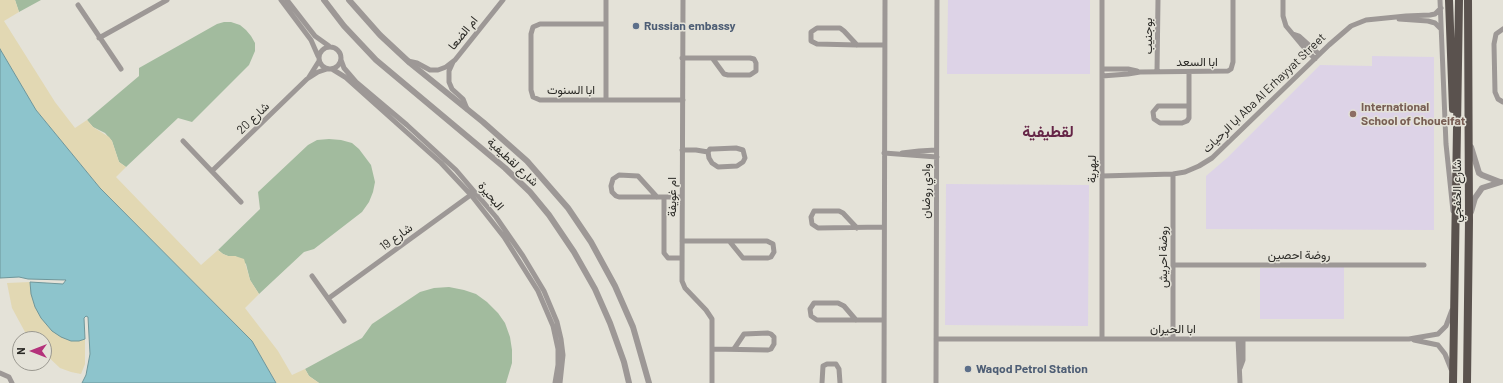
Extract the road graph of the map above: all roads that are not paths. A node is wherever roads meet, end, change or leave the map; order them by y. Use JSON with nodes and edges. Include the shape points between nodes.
{"nodes":[{"id":1,"x":167,"y":0,"type":"edge"},
{"id":2,"x":324,"y":0,"type":"edge"},
{"id":3,"x":349,"y":0,"type":"edge"},
{"id":4,"x":503,"y":0,"type":"edge"},
{"id":5,"x":606,"y":0,"type":"edge"},
{"id":6,"x":683,"y":0,"type":"edge"},
{"id":7,"x":885,"y":0,"type":"edge"},
{"id":8,"x":937,"y":0,"type":"edge"},
{"id":9,"x":1102,"y":0,"type":"edge"},
{"id":10,"x":1158,"y":0,"type":"edge"},
{"id":11,"x":1233,"y":0,"type":"edge"},
{"id":12,"x":1283,"y":0,"type":"edge"},
{"id":13,"x":1440,"y":0,"type":"edge"},
{"id":14,"x":1449,"y":0,"type":"edge"},
{"id":15,"x":1459,"y":0,"type":"edge"},
{"id":16,"x":1468,"y":0,"type":"edge"},
{"id":17,"x":1471,"y":0,"type":"edge"},
{"id":18,"x":285,"y":1,"type":"edge"},
{"id":19,"x":78,"y":5,"type":"dead end"},
{"id":20,"x":1441,"y":8,"type":"junction"},
{"id":21,"x":1388,"y":17,"type":"junction"},
{"id":22,"x":606,"y":24,"type":"junction"},
{"id":23,"x":1503,"y":28,"type":"edge"},
{"id":24,"x":1441,"y":29,"type":"junction"},
{"id":25,"x":1468,"y":29,"type":"junction"},
{"id":26,"x":1294,"y":34,"type":"junction"},
{"id":27,"x":99,"y":38,"type":"junction"},
{"id":28,"x":857,"y":45,"type":"junction"},
{"id":29,"x":884,"y":45,"type":"junction"},
{"id":30,"x":328,"y":46,"type":"junction"},
{"id":31,"x":1319,"y":54,"type":"junction"},
{"id":32,"x":319,"y":58,"type":"junction"},
{"id":33,"x":682,"y":58,"type":"junction"},
{"id":34,"x":712,"y":59,"type":"junction"},
{"id":35,"x":1314,"y":59,"type":"junction"},
{"id":36,"x":341,"y":60,"type":"junction"},
{"id":37,"x":455,"y":60,"type":"junction"},
{"id":38,"x":408,"y":62,"type":"junction"},
{"id":39,"x":329,"y":69,"type":"junction"},
{"id":40,"x":1102,"y":69,"type":"junction"},
{"id":41,"x":121,"y":70,"type":"dead end"},
{"id":42,"x":1140,"y":72,"type":"junction"},
{"id":43,"x":1157,"y":72,"type":"junction"},
{"id":44,"x":1189,"y":72,"type":"junction"},
{"id":45,"x":1102,"y":76,"type":"junction"},
{"id":46,"x":307,"y":79,"type":"junction"},
{"id":47,"x":359,"y":87,"type":"junction"},
{"id":48,"x":606,"y":100,"type":"junction"},
{"id":49,"x":683,"y":100,"type":"junction"},
{"id":50,"x":1503,"y":102,"type":"edge"},
{"id":51,"x":1189,"y":106,"type":"junction"},
{"id":52,"x":467,"y":109,"type":"junction"},
{"id":53,"x":1469,"y":138,"type":"junction"},
{"id":54,"x":183,"y":141,"type":"dead end"},
{"id":55,"x":682,"y":150,"type":"junction"},
{"id":56,"x":936,"y":150,"type":"junction"},
{"id":57,"x":708,"y":152,"type":"junction"},
{"id":58,"x":884,"y":153,"type":"junction"},
{"id":59,"x":901,"y":154,"type":"junction"},
{"id":60,"x":1456,"y":156,"type":"junction"},
{"id":61,"x":936,"y":157,"type":"junction"},
{"id":62,"x":212,"y":171,"type":"junction"},
{"id":63,"x":1173,"y":174,"type":"junction"},
{"id":64,"x":1102,"y":176,"type":"junction"},
{"id":65,"x":1502,"y":182,"type":"edge"},
{"id":66,"x":473,"y":193,"type":"junction"},
{"id":67,"x":657,"y":197,"type":"junction"},
{"id":68,"x":664,"y":197,"type":"junction"},
{"id":69,"x":682,"y":197,"type":"junction"},
{"id":70,"x":241,"y":202,"type":"dead end"},
{"id":71,"x":1455,"y":220,"type":"junction"},
{"id":72,"x":1469,"y":220,"type":"junction"},
{"id":73,"x":884,"y":227,"type":"junction"},
{"id":74,"x":857,"y":228,"type":"junction"},
{"id":75,"x":682,"y":242,"type":"junction"},
{"id":76,"x":730,"y":242,"type":"junction"},
{"id":77,"x":682,"y":258,"type":"junction"},
{"id":78,"x":1173,"y":265,"type":"junction"},
{"id":79,"x":1424,"y":265,"type":"dead end"},
{"id":80,"x":312,"y":276,"type":"dead end"},
{"id":81,"x":329,"y":298,"type":"junction"},
{"id":82,"x":1454,"y":303,"type":"junction"},
{"id":83,"x":856,"y":320,"type":"junction"},
{"id":84,"x":884,"y":320,"type":"junction"},
{"id":85,"x":344,"y":321,"type":"dead end"},
{"id":86,"x":936,"y":339,"type":"junction"},
{"id":87,"x":1102,"y":339,"type":"junction"},
{"id":88,"x":1173,"y":339,"type":"junction"},
{"id":89,"x":1240,"y":339,"type":"junction"},
{"id":90,"x":1409,"y":340,"type":"junction"},
{"id":91,"x":712,"y":349,"type":"junction"},
{"id":92,"x":734,"y":349,"type":"junction"},
{"id":93,"x":0,"y":373,"type":"edge"},
{"id":94,"x":559,"y":376,"type":"junction"},
{"id":95,"x":1453,"y":380,"type":"edge"},
{"id":96,"x":12,"y":383,"type":"edge"},
{"id":97,"x":555,"y":383,"type":"edge"},
{"id":98,"x":560,"y":383,"type":"edge"},
{"id":99,"x":629,"y":383,"type":"edge"},
{"id":100,"x":649,"y":383,"type":"edge"},
{"id":101,"x":712,"y":383,"type":"edge"},
{"id":102,"x":822,"y":383,"type":"edge"},
{"id":103,"x":840,"y":383,"type":"edge"},
{"id":104,"x":884,"y":383,"type":"edge"},
{"id":105,"x":936,"y":383,"type":"edge"},
{"id":106,"x":1240,"y":383,"type":"edge"},
{"id":107,"x":1467,"y":383,"type":"edge"}],
"edges":[{"from":1,"to":27,"type":"street"},
{"from":2,"to":99,"type":"street","name":"شارع لقطيفية","via":[[376,60],[505,168],[549,215],[574,252],[600,300]]},
{"from":3,"to":38,"type":"street","name":"شارع لقطيفية"},
{"from":4,"to":37,"type":"street","name":"ام الضعا"},
{"from":5,"to":22,"type":"street"},
{"from":6,"to":33,"type":"street","name":"ام غويفة"},
{"from":7,"to":29,"type":"street"},
{"from":8,"to":56,"type":"street","name":"وادي روضان"},
{"from":9,"to":40,"type":"street","name":"لبهرية"},
{"from":10,"to":43,"type":"street","name":"بوجنيب"},
{"from":11,"to":44,"type":"street","name":"ابا السعد","via":[[1231,69],[1226,72]]},
{"from":12,"to":26,"type":"street","via":[[1284,21]]},
{"from":13,"to":20,"type":"street","name":"شارع الخفجي"},
{"from":14,"to":60,"type":"highway"},
{"from":15,"to":60,"type":"highway","name":"شارع الخفجي"},
{"from":16,"to":25,"type":"highway","name":"شارع الخفجي"},
{"from":17,"to":25,"type":"highway"},
{"from":18,"to":30,"type":"street","via":[[315,36]]},
{"from":18,"to":32,"type":"street","via":[[311,40]]},
{"from":19,"to":27,"type":"street"},
{"from":20,"to":21,"type":"street","via":[[1430,15]]},
{"from":20,"to":24,"type":"street","name":"شارع الخفجي"},
{"from":21,"to":24,"type":"street","via":[[1428,21]]},
{"from":21,"to":31,"type":"street","name":"ابا الرحيات Aba Al Erhayyat Street","via":[[1366,20],[1351,26]]},
{"from":22,"to":48,"type":"street"},
{"from":22,"to":48,"type":"street","name":"ابا السنوت","via":[[538,24],[533,27],[531,34],[533,97],[540,100]]},
{"from":23,"to":50,"type":"street","via":[[1497,32],[1494,39],[1494,59],[1495,92],[1498,99]]},
{"from":24,"to":71,"type":"street","name":"شارع الخفجي","via":[[1448,163]]},
{"from":25,"to":53,"type":"highway","name":"شارع الخفجي"},
{"from":26,"to":31,"type":"street"},
{"from":26,"to":35,"type":"street"},
{"from":27,"to":41,"type":"street"},
{"from":28,"to":28,"type":"street","via":[[840,28],[817,28],[812,32],[811,41],[816,44]]},
{"from":28,"to":29,"type":"street"},
{"from":29,"to":58,"type":"street"},
{"from":30,"to":32,"type":"street","via":[[322,50]]},
{"from":30,"to":36,"type":"street","via":[[338,50]]},
{"from":31,"to":35,"type":"street","name":"ابا الرحيات Aba Al Erhayyat Street"},
{"from":32,"to":39,"type":"street","via":[[323,67]]},
{"from":32,"to":46,"type":"street","name":"شارع 20"},
{"from":33,"to":34,"type":"street"},
{"from":33,"to":49,"type":"street","name":"ام غويفة"},
{"from":34,"to":34,"type":"street","via":[[724,74],[728,75],[750,75],[757,66],[754,59]]},
{"from":35,"to":63,"type":"street","name":"ابا الرحيات Aba Al Erhayyat Street","via":[[1212,158],[1192,170]]},
{"from":36,"to":39,"type":"street","via":[[338,66]]},
{"from":36,"to":47,"type":"street","name":"البحيرة"},
{"from":37,"to":38,"type":"street","name":"ام الضعا","via":[[446,67],[436,70]]},
{"from":37,"to":52,"type":"street","name":"ام الضعا","via":[[449,71],[448,80],[452,89],[466,103]]},
{"from":38,"to":52,"type":"street","name":"شارع لقطيفية"},
{"from":39,"to":46,"type":"street","name":"شارع 20"},
{"from":39,"to":47,"type":"street","name":"البحيرة"},
{"from":40,"to":42,"type":"street","name":"ابا السعد","via":[[1128,69]]},
{"from":40,"to":45,"type":"street","name":"لبهرية"},
{"from":42,"to":43,"type":"street","name":"ابا السعد"},
{"from":42,"to":45,"type":"street","name":"ابا السعد"},
{"from":43,"to":44,"type":"street","name":"ابا السعد"},
{"from":44,"to":51,"type":"street"},
{"from":45,"to":64,"type":"street","name":"لبهرية"},
{"from":46,"to":62,"type":"street","name":"شارع 20"},
{"from":47,"to":66,"type":"street","name":"البحيرة","via":[[434,153]]},
{"from":48,"to":49,"type":"street","name":"ابا السنوت"},
{"from":49,"to":55,"type":"street","name":"ام غويفة"},
{"from":51,"to":51,"type":"street","via":[[1158,106],[1153,112],[1154,119],[1160,123],[1185,122],[1189,118]]},
{"from":52,"to":100,"type":"street","name":"شارع لقطيفية","via":[[538,172],[581,227],[604,265],[624,306]]},
{"from":53,"to":65,"type":"street","via":[[1474,159],[1482,176]]},
{"from":53,"to":72,"type":"highway","name":"شارع الخفجي"},
{"from":54,"to":62,"type":"street"},
{"from":55,"to":57,"type":"street"},
{"from":55,"to":69,"type":"street","name":"ام غويفة"},
{"from":56,"to":59,"type":"street"},
{"from":56,"to":61,"type":"street","name":"وادي روضان"},
{"from":57,"to":57,"type":"street","via":[[712,163],[718,167],[737,166],[744,158],[743,150],[736,148],[713,149]]},
{"from":58,"to":59,"type":"street"},
{"from":58,"to":73,"type":"street"},
{"from":59,"to":61,"type":"street"},
{"from":60,"to":71,"type":"highway","name":"شارع الخفجي"},
{"from":61,"to":86,"type":"street","name":"وادي روضان"},
{"from":62,"to":70,"type":"street"},
{"from":63,"to":64,"type":"street","name":"ابا الرحيات Aba Al Erhayyat Street"},
{"from":63,"to":78,"type":"street","name":"روضة احريش"},
{"from":64,"to":87,"type":"street","name":"لبهرية"},
{"from":65,"to":72,"type":"street","via":[[1479,191]]},
{"from":66,"to":81,"type":"street","name":"شارع 19"},
{"from":66,"to":94,"type":"street","name":"البحيرة","via":[[523,260],[545,300],[557,343]]},
{"from":67,"to":67,"type":"street","via":[[638,176],[620,175],[613,179],[611,189],[616,196]]},
{"from":67,"to":68,"type":"street"},
{"from":68,"to":69,"type":"street"},
{"from":68,"to":77,"type":"street","via":[[664,253],[668,258]]},
{"from":69,"to":75,"type":"street","name":"ام غويفة"},
{"from":71,"to":82,"type":"highway","name":"شارع الخفجي"},
{"from":72,"to":107,"type":"highway","name":"شارع الخفجي"},
{"from":73,"to":74,"type":"street"},
{"from":73,"to":84,"type":"street"},
{"from":74,"to":74,"type":"street","via":[[844,213],[838,211],[818,211],[811,217],[812,224],[818,228]]},
{"from":75,"to":76,"type":"street"},
{"from":75,"to":77,"type":"street","name":"ام غويفة"},
{"from":76,"to":76,"type":"street","via":[[743,258],[768,258],[774,252],[773,244],[767,242]]},
{"from":77,"to":91,"type":"street","name":"ام غويفة","via":[[683,285],[712,319]]},
{"from":78,"to":79,"type":"street","name":"روضة احصين"},
{"from":78,"to":88,"type":"street","name":"روضة احريش"},
{"from":80,"to":81,"type":"street"},
{"from":81,"to":85,"type":"street"},
{"from":82,"to":90,"type":"street","name":"ابا الحيران","via":[[1443,331],[1432,336]]},
{"from":82,"to":95,"type":"highway","name":"شارع الخفجي"},
{"from":83,"to":83,"type":"street","via":[[842,304],[838,303],[814,303],[810,309],[811,316],[817,320]]},
{"from":83,"to":84,"type":"street"},
{"from":84,"to":104,"type":"street"},
{"from":86,"to":87,"type":"street","name":"ابا الحيران"},
{"from":86,"to":105,"type":"street","name":"وادي روضان"},
{"from":87,"to":88,"type":"street","name":"ابا الحيران"},
{"from":88,"to":89,"type":"street","name":"ابا الحيران"},
{"from":89,"to":90,"type":"street","name":"ابا الحيران"},
{"from":89,"to":106,"type":"street"},
{"from":90,"to":95,"type":"street","name":"ابا الحيران","via":[[1438,345],[1446,354]]},
{"from":91,"to":92,"type":"street"},
{"from":91,"to":101,"type":"street","name":"ام غويفة"},
{"from":92,"to":92,"type":"street","via":[[742,336],[748,334],[768,333],[774,340],[771,349]]},
{"from":93,"to":96,"type":"street","via":[[6,375]]},
{"from":94,"to":97,"type":"street","name":"البحيرة"},
{"from":94,"to":98,"type":"street","name":"البحيرة"},
{"from":102,"to":103,"type":"street","via":[[823,366],[836,364]]}]}
